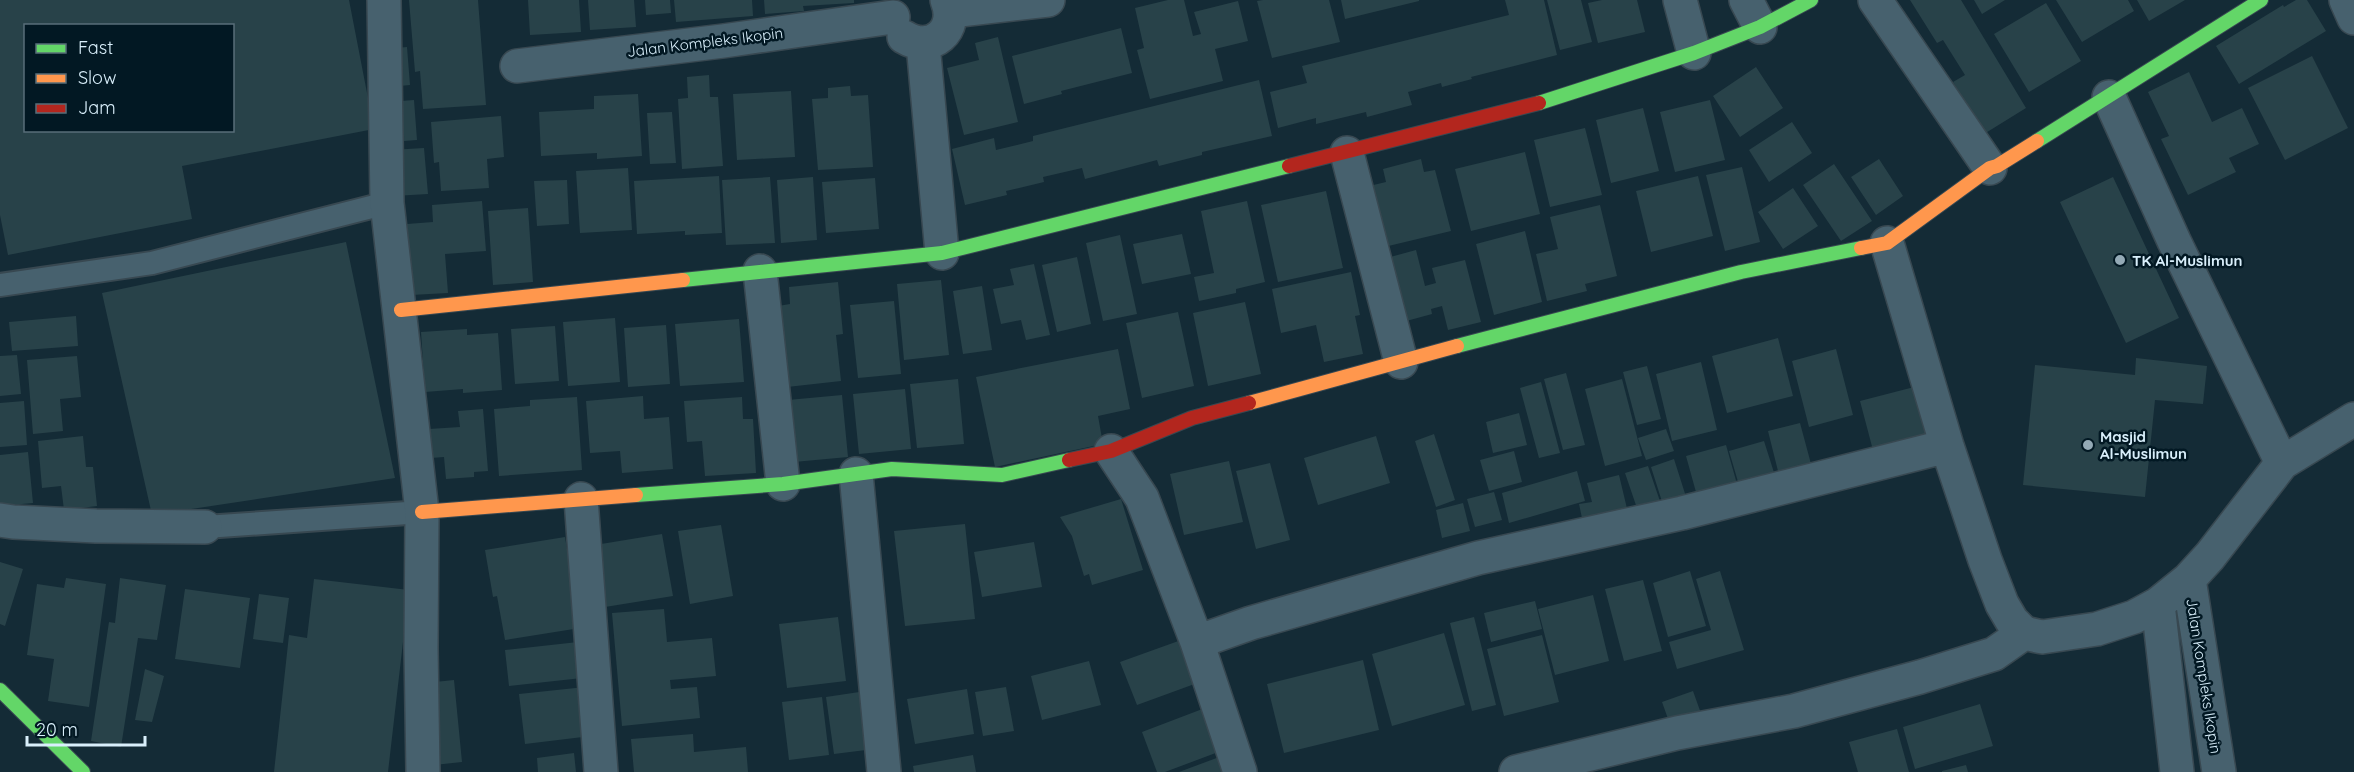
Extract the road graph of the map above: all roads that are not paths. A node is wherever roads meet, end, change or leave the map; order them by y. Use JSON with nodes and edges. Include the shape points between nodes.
{"nodes":[{"id":1,"x":384,"y":0,"type":"edge"},
{"id":2,"x":1048,"y":0,"type":"edge"},
{"id":3,"x":1680,"y":0,"type":"edge"},
{"id":4,"x":1811,"y":0,"type":"edge"},
{"id":5,"x":1875,"y":0,"type":"edge"},
{"id":6,"x":2261,"y":0,"type":"edge"},
{"id":7,"x":2346,"y":0,"type":"edge"},
{"id":8,"x":949,"y":5,"type":"edge"},
{"id":9,"x":895,"y":8,"type":"edge"},
{"id":10,"x":1753,"y":13,"type":"edge"},
{"id":11,"x":2354,"y":18,"type":"edge"},
{"id":12,"x":923,"y":44,"type":"junction"},
{"id":13,"x":1694,"y":53,"type":"junction"},
{"id":14,"x":517,"y":66,"type":"dead end"},
{"id":15,"x":2109,"y":97,"type":"junction"},
{"id":16,"x":1347,"y":153,"type":"junction"},
{"id":17,"x":1990,"y":168,"type":"junction"},
{"id":18,"x":387,"y":203,"type":"junction"},
{"id":19,"x":1887,"y":243,"type":"junction"},
{"id":20,"x":942,"y":253,"type":"junction"},
{"id":21,"x":760,"y":271,"type":"junction"},
{"id":22,"x":0,"y":285,"type":"edge"},
{"id":23,"x":401,"y":310,"type":"junction"},
{"id":24,"x":1401,"y":362,"type":"junction"},
{"id":25,"x":2354,"y":419,"type":"edge"},
{"id":26,"x":1947,"y":446,"type":"junction"},
{"id":27,"x":1111,"y":451,"type":"junction"},
{"id":28,"x":2282,"y":463,"type":"junction"},
{"id":29,"x":856,"y":474,"type":"junction"},
{"id":30,"x":783,"y":483,"type":"junction"},
{"id":31,"x":581,"y":499,"type":"junction"},
{"id":32,"x":422,"y":512,"type":"junction"},
{"id":33,"x":0,"y":519,"type":"edge"},
{"id":34,"x":205,"y":527,"type":"joint"},
{"id":35,"x":2172,"y":592,"type":"junction"},
{"id":36,"x":2024,"y":633,"type":"junction"},
{"id":37,"x":1197,"y":642,"type":"junction"},
{"id":38,"x":0,"y":690,"type":"edge"},
{"id":39,"x":83,"y":772,"type":"edge"},
{"id":40,"x":423,"y":772,"type":"edge"},
{"id":41,"x":601,"y":772,"type":"edge"},
{"id":42,"x":884,"y":772,"type":"edge"},
{"id":43,"x":1240,"y":772,"type":"edge"},
{"id":44,"x":1516,"y":772,"type":"edge"},
{"id":45,"x":2177,"y":772,"type":"edge"},
{"id":46,"x":2219,"y":772,"type":"edge"}],
"edges":[{"from":1,"to":18,"type":"street"},
{"from":2,"to":8,"type":"street"},
{"from":3,"to":13,"type":"street"},
{"from":4,"to":10,"type":"street"},
{"from":5,"to":17,"type":"street"},
{"from":6,"to":15,"type":"street"},
{"from":7,"to":11,"type":"street"},
{"from":8,"to":12,"type":"street","via":[[950,22],[944,33]]},
{"from":9,"to":12,"type":"street","name":"Jalan Kompleks Ikopin","via":[[896,27],[903,36]]},
{"from":9,"to":14,"type":"street","name":"Jalan Kompleks Ikopin","via":[[723,41]]},
{"from":10,"to":13,"type":"street"},
{"from":12,"to":20,"type":"street"},
{"from":13,"to":16,"type":"street","via":[[1516,110]]},
{"from":15,"to":17,"type":"street"},
{"from":15,"to":28,"type":"street"},
{"from":16,"to":20,"type":"street"},
{"from":16,"to":24,"type":"street"},
{"from":17,"to":19,"type":"street"},
{"from":18,"to":22,"type":"lane","via":[[152,263]]},
{"from":18,"to":23,"type":"street"},
{"from":19,"to":24,"type":"street","via":[[1741,272]]},
{"from":19,"to":26,"type":"street"},
{"from":20,"to":21,"type":"street"},
{"from":21,"to":23,"type":"street"},
{"from":21,"to":30,"type":"street"},
{"from":23,"to":32,"type":"street"},
{"from":24,"to":27,"type":"street","via":[[1192,418]]},
{"from":25,"to":28,"type":"street","name":"Jalan Kompleks Ikopin"},
{"from":26,"to":36,"type":"street","via":[[2002,604]]},
{"from":26,"to":37,"type":"street","via":[[1682,513],[1478,558]]},
{"from":27,"to":29,"type":"street","via":[[1002,475],[892,469]]},
{"from":27,"to":37,"type":"street","via":[[1142,498]]},
{"from":28,"to":35,"type":"street","name":"Jalan Kompleks Ikopin","via":[[2210,556]]},
{"from":29,"to":30,"type":"street"},
{"from":29,"to":42,"type":"street"},
{"from":30,"to":31,"type":"street"},
{"from":31,"to":32,"type":"street"},
{"from":31,"to":41,"type":"street"},
{"from":32,"to":34,"type":"lane"},
{"from":32,"to":40,"type":"street"},
{"from":33,"to":34,"type":"street","via":[[96,526]]},
{"from":35,"to":36,"type":"street","via":[[2134,617],[2097,629],[2042,637]]},
{"from":35,"to":45,"type":"street"},
{"from":35,"to":46,"type":"street","name":"Jalan Kompleks Ikopin"},
{"from":36,"to":44,"type":"street","via":[[1994,654],[1920,677],[1794,711],[1677,733]]},
{"from":37,"to":43,"type":"street"},
{"from":38,"to":39,"type":"street"}]}
